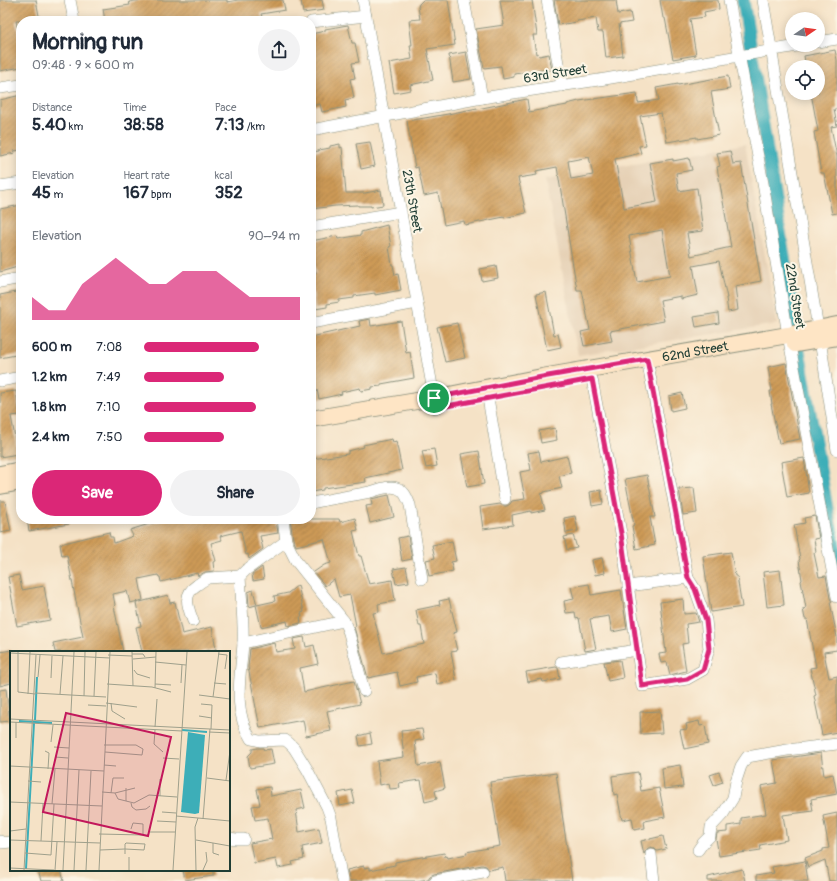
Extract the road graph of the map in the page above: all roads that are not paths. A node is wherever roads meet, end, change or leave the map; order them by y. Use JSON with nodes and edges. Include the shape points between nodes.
{"nodes":[{"id":1,"x":70,"y":0,"type":"edge"},
{"id":2,"x":363,"y":0,"type":"edge"},
{"id":3,"x":464,"y":0,"type":"edge"},
{"id":4,"x":546,"y":0,"type":"edge"},
{"id":5,"x":729,"y":0,"type":"edge"},
{"id":6,"x":763,"y":0,"type":"edge"},
{"id":7,"x":73,"y":16,"type":"edge"},
{"id":8,"x":366,"y":16,"type":"junction"},
{"id":9,"x":316,"y":21,"type":"edge"},
{"id":10,"x":837,"y":39,"type":"edge"},
{"id":11,"x":825,"y":41,"type":"edge"},
{"id":12,"x":785,"y":48,"type":"edge"},
{"id":13,"x":771,"y":51,"type":"junction"},
{"id":14,"x":743,"y":55,"type":"junction"},
{"id":15,"x":16,"y":86,"type":"edge"},
{"id":16,"x":562,"y":86,"type":"junction"},
{"id":17,"x":0,"y":88,"type":"edge"},
{"id":18,"x":482,"y":98,"type":"junction"},
{"id":19,"x":384,"y":117,"type":"junction"},
{"id":20,"x":316,"y":129,"type":"edge"},
{"id":21,"x":16,"y":184,"type":"edge"},
{"id":22,"x":0,"y":186,"type":"edge"},
{"id":23,"x":401,"y":212,"type":"junction"},
{"id":24,"x":316,"y":226,"type":"edge"},
{"id":25,"x":16,"y":279,"type":"edge"},
{"id":26,"x":0,"y":282,"type":"edge"},
{"id":27,"x":417,"y":303,"type":"junction"},
{"id":28,"x":316,"y":322,"type":"edge"},
{"id":29,"x":837,"y":325,"type":"edge"},
{"id":30,"x":817,"y":335,"type":"junction"},
{"id":31,"x":837,"y":337,"type":"edge"},
{"id":32,"x":791,"y":339,"type":"junction"},
{"id":33,"x":648,"y":364,"type":"junction"},
{"id":34,"x":16,"y":378,"type":"edge"},
{"id":35,"x":592,"y":379,"type":"junction"},
{"id":36,"x":0,"y":380,"type":"edge"},
{"id":37,"x":488,"y":398,"type":"junction"},
{"id":38,"x":435,"y":403,"type":"junction"},
{"id":39,"x":316,"y":418,"type":"edge"},
{"id":40,"x":316,"y":429,"type":"edge"},
{"id":41,"x":837,"y":450,"type":"edge"},
{"id":42,"x":16,"y":471,"type":"edge"},
{"id":43,"x":0,"y":474,"type":"edge"},
{"id":44,"x":16,"y":483,"type":"edge"},
{"id":45,"x":0,"y":486,"type":"edge"},
{"id":46,"x":505,"y":499,"type":"dead end"},
{"id":47,"x":316,"y":502,"type":"edge"},
{"id":48,"x":284,"y":524,"type":"edge"},
{"id":49,"x":286,"y":541,"type":"junction"},
{"id":50,"x":240,"y":576,"type":"junction"},
{"id":51,"x":688,"y":578,"type":"junction"},
{"id":52,"x":422,"y":579,"type":"dead end"},
{"id":53,"x":628,"y":586,"type":"junction"},
{"id":54,"x":837,"y":597,"type":"edge"},
{"id":55,"x":194,"y":621,"type":"dead end"},
{"id":56,"x":344,"y":621,"type":"junction"},
{"id":57,"x":243,"y":643,"type":"junction"},
{"id":58,"x":638,"y":650,"type":"junction"},
{"id":59,"x":561,"y":662,"type":"dead end"},
{"id":60,"x":232,"y":687,"type":"edge"},
{"id":61,"x":364,"y":691,"type":"dead end"},
{"id":62,"x":837,"y":744,"type":"edge"},
{"id":63,"x":230,"y":838,"type":"edge"},
{"id":64,"x":244,"y":839,"type":"dead end"},
{"id":65,"x":0,"y":841,"type":"edge"},
{"id":66,"x":10,"y":842,"type":"edge"},
{"id":67,"x":698,"y":850,"type":"dead end"},
{"id":68,"x":651,"y":854,"type":"dead end"},
{"id":69,"x":483,"y":872,"type":"dead end"},
{"id":70,"x":342,"y":881,"type":"edge"},
{"id":71,"x":435,"y":881,"type":"edge"},
{"id":72,"x":654,"y":881,"type":"edge"}],
"edges":[{"from":1,"to":7,"type":"street"},
{"from":2,"to":8,"type":"street","name":"23th Street"},
{"from":3,"to":18,"type":"street"},
{"from":4,"to":16,"type":"street"},
{"from":5,"to":14,"type":"street","name":"22nd Street"},
{"from":6,"to":13,"type":"street","name":"22nd Street"},
{"from":8,"to":9,"type":"street"},
{"from":8,"to":19,"type":"street","name":"23th Street"},
{"from":10,"to":11,"type":"street"},
{"from":12,"to":13,"type":"street","name":"63rd Street"},
{"from":13,"to":14,"type":"street","name":"63rd Street"},
{"from":13,"to":30,"type":"street","name":"22nd Street"},
{"from":14,"to":16,"type":"street","name":"63rd Street"},
{"from":14,"to":32,"type":"street","name":"22nd Street"},
{"from":15,"to":17,"type":"street"},
{"from":16,"to":18,"type":"street","name":"63rd Street"},
{"from":18,"to":19,"type":"street","name":"63rd Street"},
{"from":19,"to":20,"type":"street","name":"63rd Street"},
{"from":19,"to":23,"type":"street","name":"23th Street"},
{"from":21,"to":22,"type":"street"},
{"from":23,"to":24,"type":"street"},
{"from":23,"to":27,"type":"street","name":"23th Street"},
{"from":25,"to":26,"type":"street"},
{"from":27,"to":28,"type":"street"},
{"from":27,"to":38,"type":"street","name":"23th Street"},
{"from":29,"to":30,"type":"main road","name":"62nd Street"},
{"from":30,"to":31,"type":"main road","name":"62nd Street"},
{"from":30,"to":32,"type":"main road","name":"62nd Street"},
{"from":30,"to":41,"type":"street","name":"22nd Street"},
{"from":32,"to":33,"type":"main road","name":"62nd Street"},
{"from":32,"to":54,"type":"street","name":"22nd Street"},
{"from":33,"to":35,"type":"main road","name":"62nd Street"},
{"from":33,"to":38,"type":"main road","name":"62nd Street","via":[[549,376]]},
{"from":33,"to":51,"type":"street"},
{"from":34,"to":36,"type":"street"},
{"from":35,"to":37,"type":"main road","name":"62nd Street"},
{"from":35,"to":53,"type":"street","via":[[621,533]]},
{"from":37,"to":38,"type":"main road","name":"62nd Street"},
{"from":37,"to":46,"type":"street"},
{"from":38,"to":39,"type":"main road"},
{"from":38,"to":40,"type":"main road"},
{"from":42,"to":43,"type":"main road"},
{"from":44,"to":45,"type":"main road"},
{"from":47,"to":52,"type":"street","via":[[388,487],[402,490],[410,505]]},
{"from":48,"to":49,"type":"street"},
{"from":49,"to":50,"type":"street"},
{"from":49,"to":56,"type":"street","via":[[296,561]]},
{"from":50,"to":55,"type":"street","via":[[207,579],[192,588],[188,606]]},
{"from":50,"to":57,"type":"street"},
{"from":51,"to":53,"type":"street"},
{"from":51,"to":58,"type":"street","via":[[695,589],[706,620],[709,649],[703,670],[687,679],[642,686]]},
{"from":53,"to":58,"type":"street"},
{"from":56,"to":57,"type":"street"},
{"from":56,"to":61,"type":"street"},
{"from":57,"to":60,"type":"street"},
{"from":58,"to":59,"type":"street"},
{"from":60,"to":70,"type":"street","via":[[251,739],[285,740],[294,748],[310,776],[331,818]]},
{"from":62,"to":67,"type":"street","via":[[747,757],[741,766],[733,798],[711,828],[710,836]]},
{"from":63,"to":64,"type":"street"},
{"from":65,"to":66,"type":"street"},
{"from":68,"to":72,"type":"street"},
{"from":69,"to":71,"type":"street"}]}
